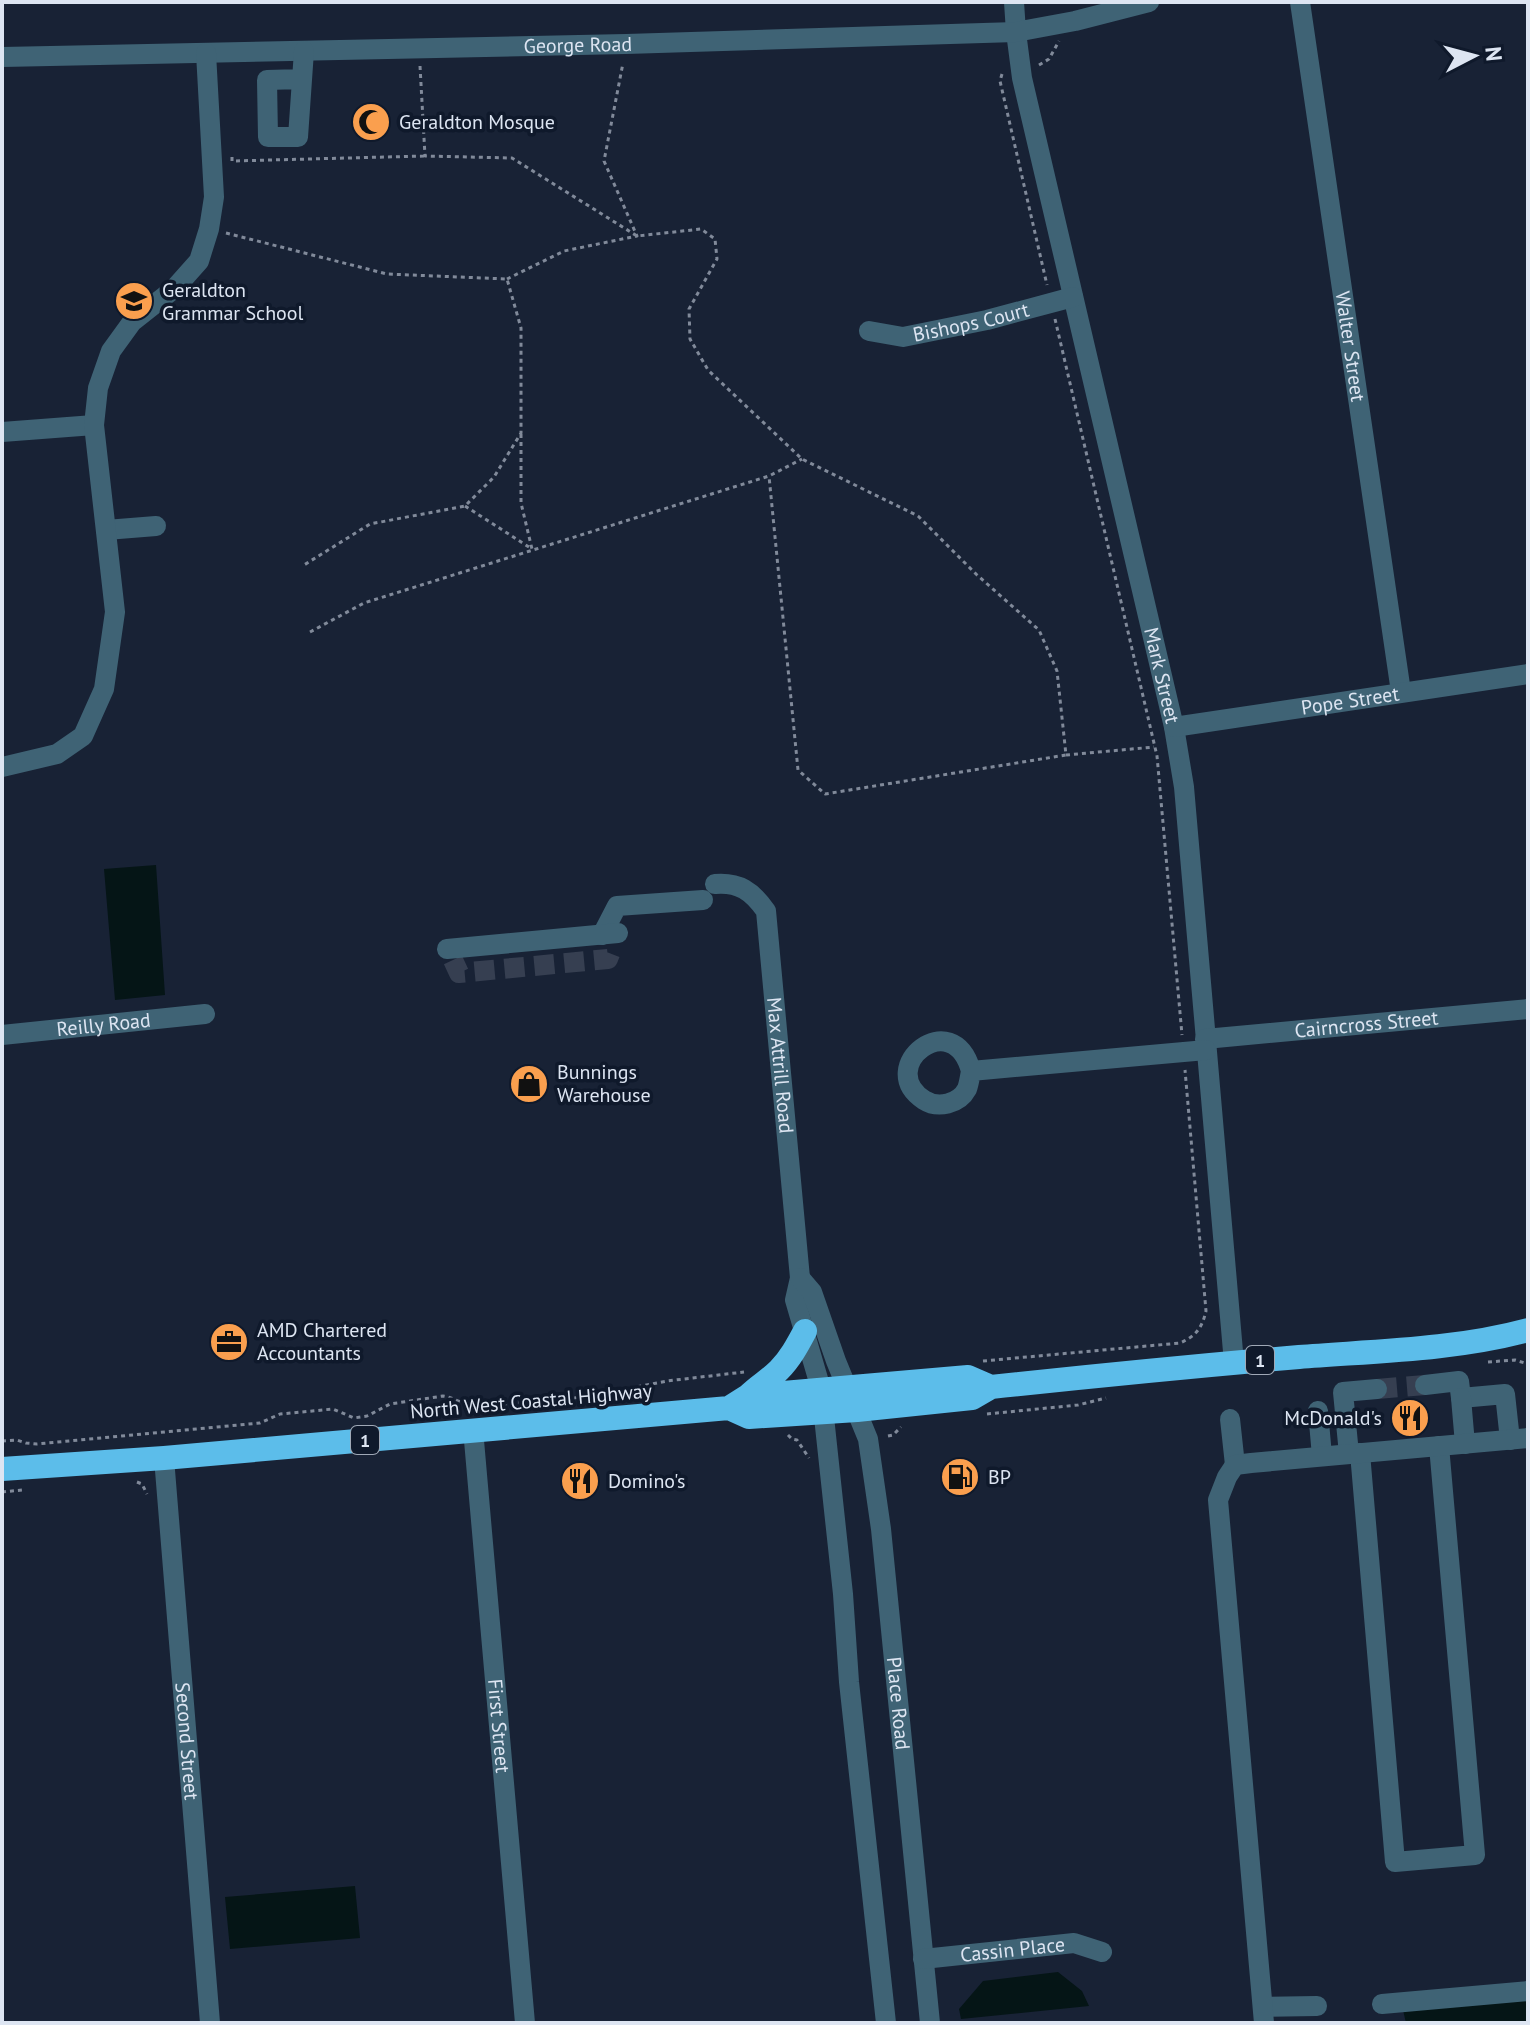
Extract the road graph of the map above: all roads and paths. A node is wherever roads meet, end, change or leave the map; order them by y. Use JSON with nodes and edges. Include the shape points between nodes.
{"nodes":[{"id":1,"x":1014,"y":2,"type":"edge"},
{"id":2,"x":1050,"y":2,"type":"edge"},
{"id":3,"x":1058,"y":2,"type":"edge"},
{"id":4,"x":1149,"y":2,"type":"edge"},
{"id":5,"x":1300,"y":2,"type":"edge"},
{"id":6,"x":1016,"y":32,"type":"junction"},
{"id":7,"x":1058,"y":36,"type":"dead end"},
{"id":8,"x":626,"y":44,"type":"junction"},
{"id":9,"x":419,"y":49,"type":"junction"},
{"id":10,"x":304,"y":51,"type":"junction"},
{"id":11,"x":206,"y":53,"type":"junction"},
{"id":12,"x":2,"y":57,"type":"edge"},
{"id":13,"x":1037,"y":65,"type":"dead end"},
{"id":14,"x":1008,"y":70,"type":"dead end"},
{"id":15,"x":302,"y":79,"type":"dead end"},
{"id":16,"x":209,"y":229,"type":"junction"},
{"id":17,"x":637,"y":236,"type":"junction"},
{"id":18,"x":507,"y":279,"type":"junction"},
{"id":19,"x":1047,"y":285,"type":"dead end"},
{"id":20,"x":1073,"y":297,"type":"junction"},
{"id":21,"x":1056,"y":324,"type":"dead end"},
{"id":22,"x":869,"y":331,"type":"dead end"},
{"id":23,"x":94,"y":425,"type":"junction"},
{"id":24,"x":2,"y":432,"type":"edge"},
{"id":25,"x":521,"y":433,"type":"junction"},
{"id":26,"x":802,"y":459,"type":"junction"},
{"id":27,"x":769,"y":476,"type":"junction"},
{"id":28,"x":465,"y":506,"type":"junction"},
{"id":29,"x":156,"y":526,"type":"dead end"},
{"id":30,"x":106,"y":530,"type":"junction"},
{"id":31,"x":532,"y":549,"type":"junction"},
{"id":32,"x":304,"y":565,"type":"dead end"},
{"id":33,"x":310,"y":632,"type":"dead end"},
{"id":34,"x":1528,"y":674,"type":"edge"},
{"id":35,"x":1401,"y":692,"type":"junction"},
{"id":36,"x":1175,"y":736,"type":"junction"},
{"id":37,"x":1155,"y":747,"type":"junction"},
{"id":38,"x":1066,"y":755,"type":"junction"},
{"id":39,"x":2,"y":767,"type":"edge"},
{"id":40,"x":447,"y":949,"type":"dead end"},
{"id":41,"x":1528,"y":1009,"type":"edge"},
{"id":42,"x":205,"y":1014,"type":"dead end"},
{"id":43,"x":2,"y":1035,"type":"edge"},
{"id":44,"x":1182,"y":1038,"type":"dead end"},
{"id":45,"x":1206,"y":1044,"type":"junction"},
{"id":46,"x":1185,"y":1068,"type":"dead end"},
{"id":47,"x":971,"y":1071,"type":"dead end"},
{"id":48,"x":800,"y":1278,"type":"junction"},
{"id":49,"x":1528,"y":1330,"type":"edge"},
{"id":50,"x":805,"y":1331,"type":"junction"},
{"id":51,"x":974,"y":1362,"type":"dead end"},
{"id":52,"x":1481,"y":1362,"type":"dead end"},
{"id":53,"x":1234,"y":1363,"type":"junction"},
{"id":54,"x":1528,"y":1364,"type":"edge"},
{"id":55,"x":752,"y":1370,"type":"dead end"},
{"id":56,"x":1425,"y":1385,"type":"tunnel mouth"},
{"id":57,"x":1377,"y":1389,"type":"tunnel mouth"},
{"id":58,"x":1110,"y":1396,"type":"dead end"},
{"id":59,"x":852,"y":1398,"type":"junction"},
{"id":60,"x":1461,"y":1398,"type":"junction"},
{"id":61,"x":822,"y":1401,"type":"junction"},
{"id":62,"x":738,"y":1402,"type":"junction"},
{"id":63,"x":1318,"y":1411,"type":"dead end"},
{"id":64,"x":988,"y":1414,"type":"dead end"},
{"id":65,"x":1230,"y":1419,"type":"dead end"},
{"id":66,"x":905,"y":1424,"type":"dead end"},
{"id":67,"x":783,"y":1428,"type":"dead end"},
{"id":68,"x":473,"y":1429,"type":"junction"},
{"id":69,"x":887,"y":1436,"type":"dead end"},
{"id":70,"x":1519,"y":1439,"type":"edge"},
{"id":71,"x":2,"y":1441,"type":"edge"},
{"id":72,"x":1465,"y":1444,"type":"junction"},
{"id":73,"x":1439,"y":1446,"type":"junction"},
{"id":74,"x":1342,"y":1455,"type":"junction"},
{"id":75,"x":164,"y":1458,"type":"junction"},
{"id":76,"x":812,"y":1463,"type":"dead end"},
{"id":77,"x":1235,"y":1465,"type":"junction"},
{"id":78,"x":2,"y":1469,"type":"edge"},
{"id":79,"x":128,"y":1481,"type":"dead end"},
{"id":80,"x":33,"y":1489,"type":"dead end"},
{"id":81,"x":2,"y":1492,"type":"edge"},
{"id":82,"x":147,"y":1498,"type":"dead end"},
{"id":83,"x":1102,"y":1952,"type":"dead end"},
{"id":84,"x":923,"y":1959,"type":"junction"},
{"id":85,"x":1528,"y":1991,"type":"edge"},
{"id":86,"x":1383,"y":2006,"type":"edge"},
{"id":87,"x":1317,"y":2008,"type":"edge"},
{"id":88,"x":1263,"y":2015,"type":"edge"},
{"id":89,"x":210,"y":2023,"type":"edge"},
{"id":90,"x":525,"y":2023,"type":"edge"},
{"id":91,"x":886,"y":2023,"type":"edge"},
{"id":92,"x":930,"y":2023,"type":"edge"}],
"edges":[{"from":1,"to":6,"type":"street","name":"Mark Street"},
{"from":2,"to":3,"type":"path"},
{"from":4,"to":6,"type":"street","name":"George Road"},
{"from":5,"to":35,"type":"street","name":"Walter Street"},
{"from":6,"to":8,"type":"street","name":"George Road"},
{"from":6,"to":20,"type":"street","name":"Mark Street"},
{"from":7,"to":13,"type":"path","via":[[1049,59]]},
{"from":8,"to":9,"type":"street","name":"George Road"},
{"from":8,"to":17,"type":"path","via":[[604,161]]},
{"from":9,"to":10,"type":"street","name":"George Road"},
{"from":9,"to":17,"type":"path","via":[[425,156],[512,158]]},
{"from":10,"to":11,"type":"street","name":"George Road"},
{"from":10,"to":15,"type":"street"},
{"from":11,"to":12,"type":"street","name":"George Road"},
{"from":11,"to":16,"type":"street","via":[[214,197]]},
{"from":14,"to":19,"type":"path","via":[[1000,81]]},
{"from":16,"to":18,"type":"path","via":[[387,274]]},
{"from":16,"to":23,"type":"street","via":[[199,261],[132,322],[111,351],[98,388]]},
{"from":17,"to":18,"type":"path","via":[[564,251]]},
{"from":17,"to":26,"type":"path","via":[[701,229],[715,239],[717,259],[689,309],[690,339],[708,370]]},
{"from":18,"to":25,"type":"path","via":[[521,328]]},
{"from":20,"to":22,"type":"street","name":"Bishops Court","via":[[903,337]]},
{"from":20,"to":36,"type":"street","name":"Mark Street"},
{"from":21,"to":37,"type":"path"},
{"from":23,"to":24,"type":"street"},
{"from":23,"to":30,"type":"street"},
{"from":25,"to":28,"type":"path","via":[[494,477]]},
{"from":25,"to":31,"type":"path","via":[[521,503]]},
{"from":26,"to":27,"type":"path"},
{"from":26,"to":38,"type":"path","via":[[918,516],[1039,630],[1057,671]]},
{"from":27,"to":31,"type":"path"},
{"from":27,"to":38,"type":"path","via":[[798,770],[825,794]]},
{"from":28,"to":31,"type":"path"},
{"from":28,"to":32,"type":"path","via":[[370,524]]},
{"from":29,"to":30,"type":"street"},
{"from":30,"to":39,"type":"street","via":[[115,612],[104,689],[83,736],[57,754]]},
{"from":31,"to":33,"type":"path","via":[[364,603]]},
{"from":34,"to":35,"type":"street","name":"Pope Street"},
{"from":35,"to":36,"type":"street","name":"Pope Street"},
{"from":36,"to":37,"type":"path"},
{"from":36,"to":45,"type":"street","name":"Mark Street"},
{"from":37,"to":38,"type":"path"},
{"from":37,"to":44,"type":"path"},
{"from":40,"to":48,"type":"street","name":"Max Attrill Road","via":[[610,934],[617,906],[735,885],[760,902],[766,911]]},
{"from":41,"to":45,"type":"street","name":"Cairncross Street"},
{"from":42,"to":43,"type":"street","name":"Reilly Road"},
{"from":45,"to":47,"type":"street","name":"Cairncross Street"},
{"from":45,"to":53,"type":"street","name":"Mark Street"},
{"from":46,"to":51,"type":"path","via":[[1206,1311],[1202,1326],[1180,1343]]},
{"from":48,"to":50,"type":"street","name":"Max Attrill Road","via":[[795,1300]]},
{"from":48,"to":59,"type":"street","name":"Max Attrill Road","via":[[812,1292]]},
{"from":49,"to":53,"type":"highway","name":"North West Coastal Highway","number":"1","via":[[1438,1345]]},
{"from":50,"to":61,"type":"street","name":"Max Attrill Road"},
{"from":50,"to":62,"type":"highway","via":[[777,1372]]},
{"from":52,"to":54,"type":"path"},
{"from":53,"to":59,"type":"highway","name":"North West Coastal Highway","number":"1","via":[[991,1387],[972,1398]]},
{"from":55,"to":71,"type":"path","via":[[584,1397],[474,1407],[448,1396],[390,1404],[354,1418],[333,1409],[280,1414],[260,1423],[37,1444]]},
{"from":56,"to":60,"type":"street","via":[[1459,1381]]},
{"from":57,"to":74,"type":"street","via":[[1332,1393]]},
{"from":58,"to":64,"type":"path","via":[[1078,1405]]},
{"from":59,"to":61,"type":"highway","name":"North West Coastal Highway","number":"1"},
{"from":59,"to":84,"type":"street","name":"Place Road","via":[[868,1439],[881,1529]]},
{"from":60,"to":70,"type":"street","via":[[1505,1394]]},
{"from":60,"to":72,"type":"street"},
{"from":61,"to":62,"type":"highway","name":"North West Coastal Highway","number":"1","via":[[749,1417]]},
{"from":61,"to":91,"type":"street"},
{"from":62,"to":68,"type":"highway","name":"North West Coastal Highway","number":"1"},
{"from":63,"to":74,"type":"street"},
{"from":65,"to":77,"type":"street"},
{"from":66,"to":69,"type":"path"},
{"from":67,"to":76,"type":"path"},
{"from":68,"to":75,"type":"highway","name":"North West Coastal Highway","number":"1"},
{"from":68,"to":90,"type":"street","name":"First Street"},
{"from":70,"to":72,"type":"street"},
{"from":72,"to":73,"type":"street"},
{"from":73,"to":74,"type":"street"},
{"from":73,"to":74,"type":"street","via":[[1475,1855],[1395,1862],[1366,1525]]},
{"from":74,"to":77,"type":"street"},
{"from":75,"to":78,"type":"highway","name":"North West Coastal Highway","number":"1"},
{"from":75,"to":89,"type":"street","name":"Second Street"},
{"from":77,"to":88,"type":"street","via":[[1218,1500]]},
{"from":79,"to":82,"type":"path","via":[[142,1484]]},
{"from":80,"to":81,"type":"path"},
{"from":83,"to":84,"type":"street","name":"Cassin Place","via":[[1074,1943]]},
{"from":84,"to":92,"type":"street","name":"Place Road"},
{"from":85,"to":86,"type":"street"},
{"from":87,"to":88,"type":"street"}]}
